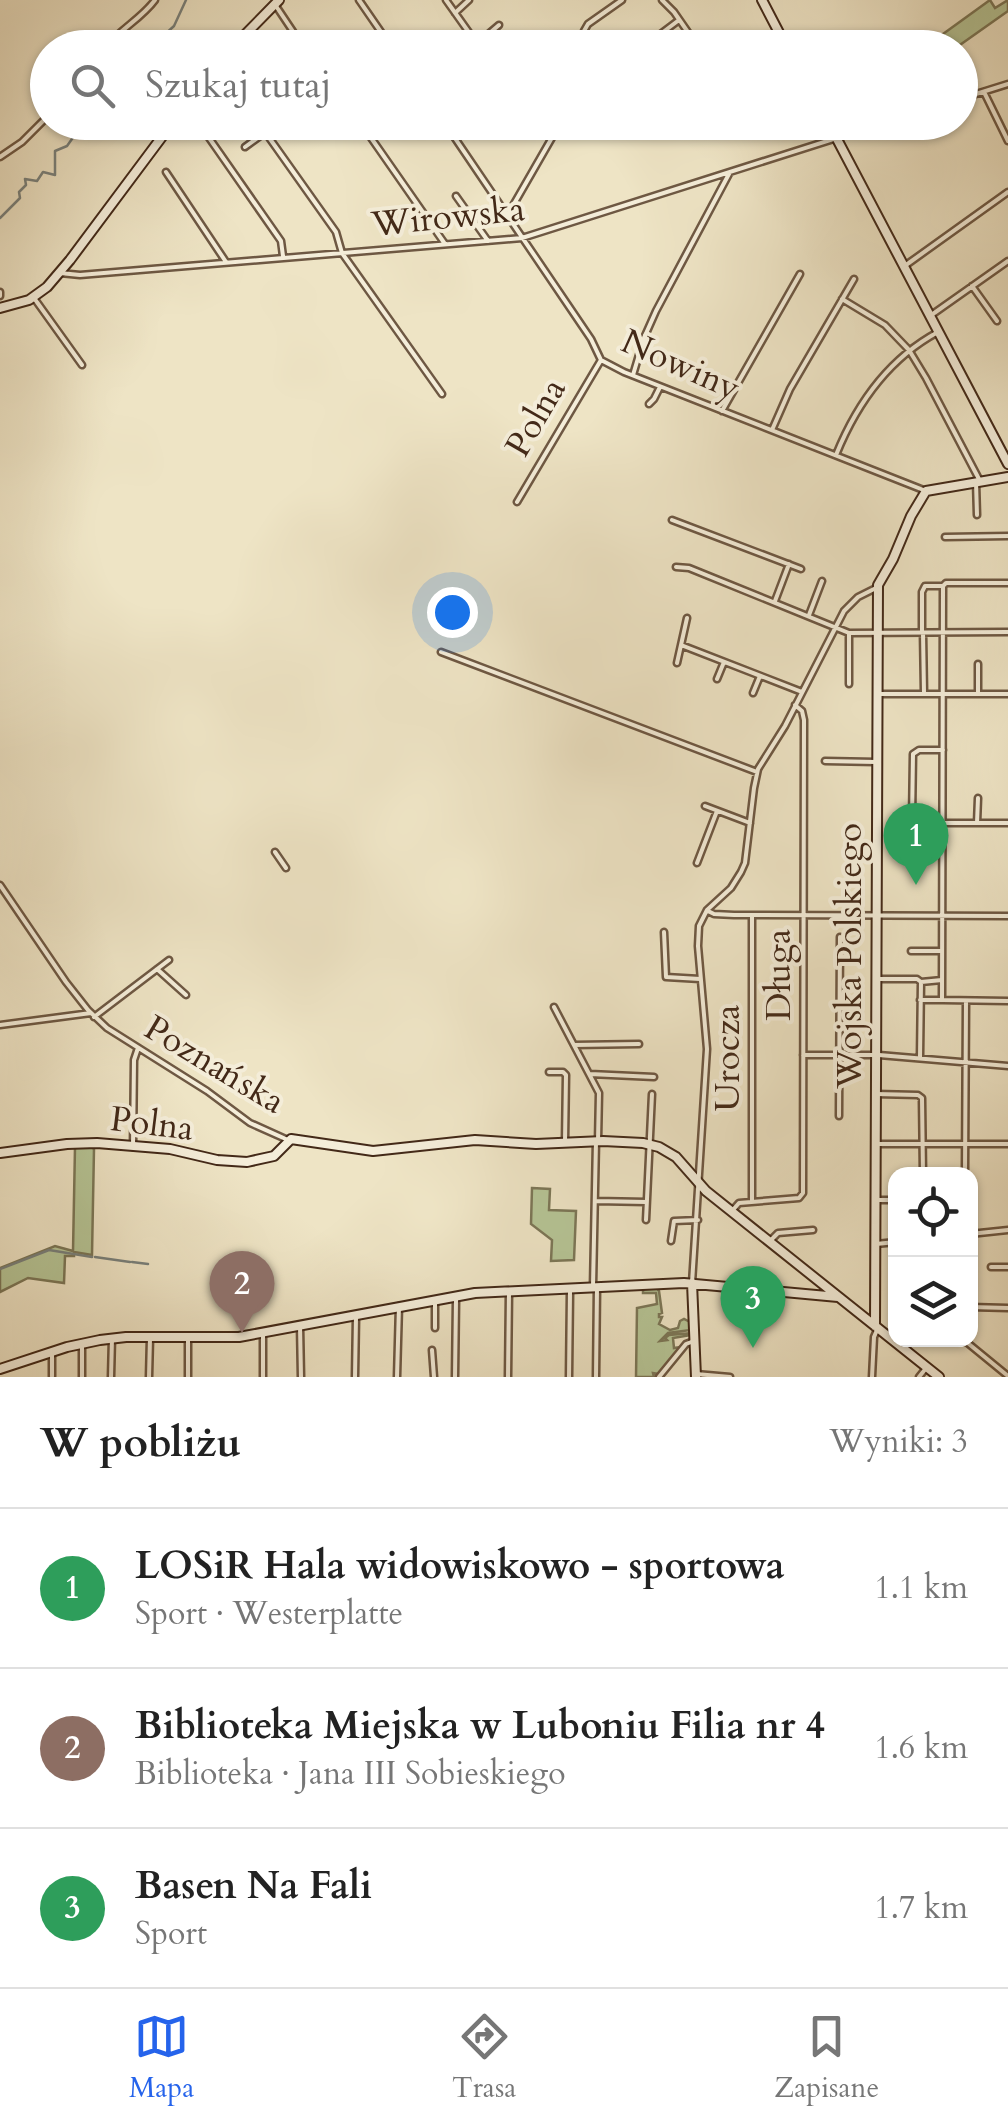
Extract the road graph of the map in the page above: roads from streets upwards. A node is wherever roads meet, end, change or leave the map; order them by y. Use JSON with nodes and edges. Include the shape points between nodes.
{"nodes":[{"id":1,"x":155,"y":0,"type":"edge"},
{"id":2,"x":359,"y":0,"type":"edge"},
{"id":3,"x":446,"y":0,"type":"edge"},
{"id":4,"x":470,"y":0,"type":"edge"},
{"id":5,"x":622,"y":0,"type":"edge"},
{"id":6,"x":662,"y":0,"type":"edge"},
{"id":7,"x":762,"y":0,"type":"edge"},
{"id":8,"x":276,"y":2,"type":"edge"},
{"id":9,"x":455,"y":14,"type":"junction"},
{"id":10,"x":680,"y":20,"type":"junction"},
{"id":11,"x":499,"y":25,"type":"dead end"},
{"id":12,"x":121,"y":30,"type":"edge"},
{"id":13,"x":249,"y":30,"type":"edge"},
{"id":14,"x":293,"y":30,"type":"edge"},
{"id":15,"x":380,"y":30,"type":"edge"},
{"id":16,"x":467,"y":30,"type":"edge"},
{"id":17,"x":494,"y":30,"type":"edge"},
{"id":18,"x":585,"y":30,"type":"edge"},
{"id":19,"x":666,"y":30,"type":"edge"},
{"id":20,"x":687,"y":30,"type":"edge"},
{"id":21,"x":778,"y":30,"type":"edge"},
{"id":22,"x":1008,"y":84,"type":"edge"},
{"id":23,"x":984,"y":92,"type":"junction"},
{"id":24,"x":978,"y":94,"type":"edge"},
{"id":25,"x":30,"y":134,"type":"edge"},
{"id":26,"x":159,"y":140,"type":"edge"},
{"id":27,"x":211,"y":140,"type":"edge"},
{"id":28,"x":254,"y":140,"type":"edge"},
{"id":29,"x":271,"y":140,"type":"edge"},
{"id":30,"x":373,"y":140,"type":"edge"},
{"id":31,"x":457,"y":140,"type":"edge"},
{"id":32,"x":551,"y":140,"type":"edge"},
{"id":33,"x":830,"y":140,"type":"edge"},
{"id":34,"x":837,"y":140,"type":"edge"},
{"id":35,"x":1008,"y":140,"type":"edge"},
{"id":36,"x":244,"y":147,"type":"dead end"},
{"id":37,"x":0,"y":158,"type":"edge"},
{"id":38,"x":166,"y":172,"type":"dead end"},
{"id":39,"x":730,"y":172,"type":"junction"},
{"id":40,"x":1008,"y":192,"type":"edge"},
{"id":41,"x":456,"y":196,"type":"dead end"},
{"id":42,"x":507,"y":216,"type":"junction"},
{"id":43,"x":522,"y":238,"type":"junction"},
{"id":44,"x":488,"y":240,"type":"junction"},
{"id":45,"x":445,"y":244,"type":"junction"},
{"id":46,"x":342,"y":252,"type":"junction"},
{"id":47,"x":283,"y":258,"type":"junction"},
{"id":48,"x":1008,"y":261,"type":"edge"},
{"id":49,"x":226,"y":262,"type":"junction"},
{"id":50,"x":904,"y":266,"type":"junction"},
{"id":51,"x":60,"y":272,"type":"junction"},
{"id":52,"x":800,"y":274,"type":"dead end"},
{"id":53,"x":854,"y":278,"type":"dead end"},
{"id":54,"x":972,"y":286,"type":"junction"},
{"id":55,"x":34,"y":298,"type":"junction"},
{"id":56,"x":842,"y":299,"type":"junction"},
{"id":57,"x":0,"y":308,"type":"edge"},
{"id":58,"x":930,"y":316,"type":"junction"},
{"id":59,"x":997,"y":320,"type":"dead end"},
{"id":60,"x":938,"y":332,"type":"junction"},
{"id":61,"x":909,"y":350,"type":"junction"},
{"id":62,"x":601,"y":360,"type":"junction"},
{"id":63,"x":82,"y":365,"type":"dead end"},
{"id":64,"x":633,"y":376,"type":"junction"},
{"id":65,"x":660,"y":386,"type":"junction"},
{"id":66,"x":442,"y":394,"type":"dead end"},
{"id":67,"x":649,"y":404,"type":"dead end"},
{"id":68,"x":722,"y":411,"type":"junction"},
{"id":69,"x":772,"y":430,"type":"junction"},
{"id":70,"x":836,"y":455,"type":"junction"},
{"id":71,"x":1008,"y":464,"type":"edge"},
{"id":72,"x":1008,"y":477,"type":"edge"},
{"id":73,"x":978,"y":482,"type":"junction"},
{"id":74,"x":926,"y":491,"type":"junction"},
{"id":75,"x":519,"y":501,"type":"dead end"},
{"id":76,"x":977,"y":514,"type":"dead end"},
{"id":77,"x":672,"y":520,"type":"dead end"},
{"id":78,"x":1008,"y":536,"type":"edge"},
{"id":79,"x":945,"y":537,"type":"dead end"},
{"id":80,"x":788,"y":564,"type":"junction"},
{"id":81,"x":676,"y":567,"type":"dead end"},
{"id":82,"x":801,"y":569,"type":"dead end"},
{"id":83,"x":822,"y":580,"type":"dead end"},
{"id":84,"x":1008,"y":584,"type":"edge"},
{"id":85,"x":943,"y":586,"type":"junction"},
{"id":86,"x":876,"y":587,"type":"junction"},
{"id":87,"x":775,"y":601,"type":"junction"},
{"id":88,"x":809,"y":615,"type":"junction"},
{"id":89,"x":687,"y":618,"type":"dead end"},
{"id":90,"x":836,"y":625,"type":"junction"},
{"id":91,"x":849,"y":632,"type":"junction"},
{"id":92,"x":1008,"y":632,"type":"edge"},
{"id":93,"x":878,"y":633,"type":"junction"},
{"id":94,"x":923,"y":633,"type":"junction"},
{"id":95,"x":943,"y":633,"type":"junction"},
{"id":96,"x":681,"y":646,"type":"junction"},
{"id":97,"x":441,"y":652,"type":"dead end"},
{"id":98,"x":677,"y":662,"type":"dead end"},
{"id":99,"x":724,"y":662,"type":"junction"},
{"id":100,"x":978,"y":664,"type":"dead end"},
{"id":101,"x":760,"y":676,"type":"junction"},
{"id":102,"x":718,"y":680,"type":"dead end"},
{"id":103,"x":849,"y":684,"type":"dead end"},
{"id":104,"x":802,"y":692,"type":"junction"},
{"id":105,"x":753,"y":693,"type":"dead end"},
{"id":106,"x":878,"y":694,"type":"junction"},
{"id":107,"x":924,"y":694,"type":"junction"},
{"id":108,"x":943,"y":694,"type":"junction"},
{"id":109,"x":978,"y":694,"type":"junction"},
{"id":110,"x":1008,"y":694,"type":"edge"},
{"id":111,"x":795,"y":705,"type":"junction"},
{"id":112,"x":943,"y":750,"type":"junction"},
{"id":113,"x":826,"y":762,"type":"dead end"},
{"id":114,"x":878,"y":762,"type":"junction"},
{"id":115,"x":758,"y":772,"type":"junction"},
{"id":116,"x":978,"y":798,"type":"dead end"},
{"id":117,"x":706,"y":806,"type":"dead end"},
{"id":118,"x":718,"y":811,"type":"junction"},
{"id":119,"x":912,"y":820,"type":"dead end"},
{"id":120,"x":750,"y":823,"type":"junction"},
{"id":121,"x":942,"y":823,"type":"junction"},
{"id":122,"x":977,"y":823,"type":"junction"},
{"id":123,"x":1008,"y":823,"type":"edge"},
{"id":124,"x":275,"y":852,"type":"dead end"},
{"id":125,"x":698,"y":863,"type":"dead end"},
{"id":126,"x":286,"y":868,"type":"dead end"},
{"id":127,"x":0,"y":885,"type":"edge"},
{"id":128,"x":706,"y":910,"type":"junction"},
{"id":129,"x":752,"y":915,"type":"junction"},
{"id":130,"x":803,"y":915,"type":"junction"},
{"id":131,"x":877,"y":916,"type":"junction"},
{"id":132,"x":942,"y":916,"type":"junction"},
{"id":133,"x":1008,"y":916,"type":"edge"},
{"id":134,"x":664,"y":932,"type":"dead end"},
{"id":135,"x":840,"y":937,"type":"dead end"},
{"id":136,"x":911,"y":951,"type":"dead end"},
{"id":137,"x":942,"y":951,"type":"junction"},
{"id":138,"x":169,"y":960,"type":"dead end"},
{"id":139,"x":157,"y":969,"type":"junction"},
{"id":140,"x":700,"y":979,"type":"junction"},
{"id":141,"x":877,"y":979,"type":"junction"},
{"id":142,"x":942,"y":980,"type":"junction"},
{"id":143,"x":921,"y":982,"type":"junction"},
{"id":144,"x":186,"y":995,"type":"dead end"},
{"id":145,"x":920,"y":1000,"type":"junction"},
{"id":146,"x":942,"y":1000,"type":"junction"},
{"id":147,"x":966,"y":1000,"type":"junction"},
{"id":148,"x":1008,"y":1001,"type":"edge"},
{"id":149,"x":554,"y":1007,"type":"dead end"},
{"id":150,"x":93,"y":1015,"type":"junction"},
{"id":151,"x":0,"y":1025,"type":"edge"},
{"id":152,"x":639,"y":1044,"type":"dead end"},
{"id":153,"x":574,"y":1045,"type":"junction"},
{"id":154,"x":138,"y":1048,"type":"junction"},
{"id":155,"x":803,"y":1054,"type":"junction"},
{"id":156,"x":839,"y":1054,"type":"junction"},
{"id":157,"x":876,"y":1055,"type":"junction"},
{"id":158,"x":920,"y":1058,"type":"junction"},
{"id":159,"x":966,"y":1062,"type":"junction"},
{"id":160,"x":1008,"y":1066,"type":"edge"},
{"id":161,"x":549,"y":1072,"type":"dead end"},
{"id":162,"x":590,"y":1074,"type":"junction"},
{"id":163,"x":654,"y":1077,"type":"dead end"},
{"id":164,"x":652,"y":1094,"type":"dead end"},
{"id":165,"x":878,"y":1094,"type":"junction"},
{"id":166,"x":839,"y":1116,"type":"dead end"},
{"id":167,"x":288,"y":1140,"type":"junction"},
{"id":168,"x":597,"y":1141,"type":"junction"},
{"id":169,"x":565,"y":1142,"type":"junction"},
{"id":170,"x":648,"y":1144,"type":"junction"},
{"id":171,"x":876,"y":1144,"type":"junction"},
{"id":172,"x":923,"y":1144,"type":"junction"},
{"id":173,"x":965,"y":1144,"type":"junction"},
{"id":174,"x":1008,"y":1144,"type":"edge"},
{"id":175,"x":133,"y":1147,"type":"junction"},
{"id":176,"x":0,"y":1153,"type":"edge"},
{"id":177,"x":699,"y":1167,"type":"junction"},
{"id":178,"x":923,"y":1167,"type":"edge"},
{"id":179,"x":965,"y":1167,"type":"edge"},
{"id":180,"x":689,"y":1172,"type":"junction"},
{"id":181,"x":698,"y":1183,"type":"junction"},
{"id":182,"x":878,"y":1200,"type":"junction"},
{"id":183,"x":888,"y":1200,"type":"edge"},
{"id":184,"x":594,"y":1201,"type":"junction"},
{"id":185,"x":646,"y":1202,"type":"junction"},
{"id":186,"x":752,"y":1202,"type":"junction"},
{"id":187,"x":732,"y":1211,"type":"junction"},
{"id":188,"x":646,"y":1220,"type":"dead end"},
{"id":189,"x":698,"y":1220,"type":"junction"},
{"id":190,"x":813,"y":1230,"type":"dead end"},
{"id":191,"x":1008,"y":1230,"type":"edge"},
{"id":192,"x":978,"y":1233,"type":"edge"},
{"id":193,"x":671,"y":1241,"type":"dead end"},
{"id":194,"x":770,"y":1241,"type":"junction"},
{"id":195,"x":888,"y":1243,"type":"edge"},
{"id":196,"x":876,"y":1244,"type":"junction"},
{"id":197,"x":1008,"y":1267,"type":"edge"},
{"id":198,"x":991,"y":1268,"type":"dead end"},
{"id":199,"x":692,"y":1283,"type":"junction"},
{"id":200,"x":824,"y":1285,"type":"junction"},
{"id":201,"x":595,"y":1287,"type":"junction"},
{"id":202,"x":570,"y":1288,"type":"junction"},
{"id":203,"x":509,"y":1292,"type":"junction"},
{"id":204,"x":455,"y":1296,"type":"junction"},
{"id":205,"x":825,"y":1296,"type":"junction"},
{"id":206,"x":435,"y":1299,"type":"junction"},
{"id":207,"x":842,"y":1299,"type":"junction"},
{"id":208,"x":398,"y":1306,"type":"junction"},
{"id":209,"x":978,"y":1308,"type":"edge"},
{"id":210,"x":1008,"y":1308,"type":"edge"},
{"id":211,"x":356,"y":1315,"type":"junction"},
{"id":212,"x":300,"y":1326,"type":"junction"},
{"id":213,"x":875,"y":1326,"type":"junction"},
{"id":214,"x":434,"y":1328,"type":"dead end"},
{"id":215,"x":263,"y":1333,"type":"junction"},
{"id":216,"x":112,"y":1338,"type":"junction"},
{"id":217,"x":150,"y":1338,"type":"junction"},
{"id":218,"x":188,"y":1338,"type":"junction"},
{"id":219,"x":694,"y":1341,"type":"junction"},
{"id":220,"x":82,"y":1343,"type":"junction"},
{"id":221,"x":973,"y":1347,"type":"edge"},
{"id":222,"x":432,"y":1350,"type":"dead end"},
{"id":223,"x":52,"y":1352,"type":"junction"},
{"id":224,"x":927,"y":1367,"type":"junction"},
{"id":225,"x":4,"y":1370,"type":"edge"},
{"id":226,"x":52,"y":1376,"type":"edge"},
{"id":227,"x":696,"y":1376,"type":"edge"},
{"id":228,"x":1008,"y":1376,"type":"edge"},
{"id":229,"x":82,"y":1377,"type":"edge"},
{"id":230,"x":111,"y":1377,"type":"edge"},
{"id":231,"x":149,"y":1377,"type":"edge"},
{"id":232,"x":188,"y":1377,"type":"edge"},
{"id":233,"x":263,"y":1377,"type":"edge"},
{"id":234,"x":301,"y":1377,"type":"edge"},
{"id":235,"x":355,"y":1377,"type":"edge"},
{"id":236,"x":397,"y":1377,"type":"edge"},
{"id":237,"x":434,"y":1377,"type":"edge"},
{"id":238,"x":456,"y":1377,"type":"edge"},
{"id":239,"x":508,"y":1377,"type":"edge"},
{"id":240,"x":568,"y":1377,"type":"edge"},
{"id":241,"x":596,"y":1377,"type":"edge"},
{"id":242,"x":659,"y":1377,"type":"edge"},
{"id":243,"x":730,"y":1377,"type":"edge"},
{"id":244,"x":872,"y":1377,"type":"edge"},
{"id":245,"x":919,"y":1377,"type":"edge"},
{"id":246,"x":939,"y":1377,"type":"edge"}],
"edges":[{"from":1,"to":12,"type":"street"},
{"from":2,"to":15,"type":"street"},
{"from":3,"to":9,"type":"street"},
{"from":4,"to":9,"type":"street"},
{"from":5,"to":18,"type":"street"},
{"from":6,"to":10,"type":"street"},
{"from":7,"to":21,"type":"street"},
{"from":8,"to":13,"type":"street"},
{"from":8,"to":14,"type":"street"},
{"from":9,"to":16,"type":"street"},
{"from":10,"to":19,"type":"street"},
{"from":10,"to":20,"type":"street"},
{"from":11,"to":17,"type":"street"},
{"from":22,"to":23,"type":"street"},
{"from":23,"to":24,"type":"street"},
{"from":23,"to":35,"type":"street"},
{"from":25,"to":37,"type":"street"},
{"from":26,"to":51,"type":"street"},
{"from":27,"to":47,"type":"street","via":[[281,241]]},
{"from":28,"to":36,"type":"street"},
{"from":29,"to":46,"type":"street","via":[[336,232]]},
{"from":30,"to":45,"type":"street"},
{"from":31,"to":42,"type":"street","name":"Nowiny"},
{"from":32,"to":42,"type":"street"},
{"from":33,"to":39,"type":"street","name":"Wirowska"},
{"from":34,"to":50,"type":"street"},
{"from":38,"to":49,"type":"street"},
{"from":39,"to":43,"type":"street","name":"Wirowska"},
{"from":39,"to":64,"type":"street","via":[[656,311]]},
{"from":40,"to":50,"type":"street"},
{"from":41,"to":44,"type":"street"},
{"from":42,"to":43,"type":"street","name":"Nowiny"},
{"from":43,"to":44,"type":"street","name":"Wirowska"},
{"from":43,"to":62,"type":"street","name":"Nowiny"},
{"from":44,"to":45,"type":"street","name":"Wirowska"},
{"from":45,"to":46,"type":"street","name":"Wirowska"},
{"from":46,"to":47,"type":"street","name":"Wirowska"},
{"from":46,"to":66,"type":"street"},
{"from":47,"to":49,"type":"street","name":"Wirowska"},
{"from":48,"to":54,"type":"street"},
{"from":49,"to":51,"type":"street","name":"Wirowska"},
{"from":50,"to":58,"type":"street"},
{"from":51,"to":55,"type":"street"},
{"from":52,"to":68,"type":"street"},
{"from":53,"to":56,"type":"street"},
{"from":54,"to":58,"type":"street"},
{"from":54,"to":59,"type":"street"},
{"from":55,"to":57,"type":"street"},
{"from":55,"to":63,"type":"street"},
{"from":56,"to":61,"type":"street","via":[[888,327]]},
{"from":56,"to":69,"type":"street"},
{"from":58,"to":60,"type":"street"},
{"from":60,"to":61,"type":"street"},
{"from":60,"to":71,"type":"street"},
{"from":61,"to":70,"type":"street","via":[[874,386]]},
{"from":61,"to":73,"type":"street"},
{"from":62,"to":64,"type":"street","name":"Nowiny"},
{"from":62,"to":75,"type":"street","name":"Polna"},
{"from":64,"to":65,"type":"street","name":"Nowiny"},
{"from":65,"to":67,"type":"street"},
{"from":65,"to":68,"type":"street","name":"Nowiny"},
{"from":68,"to":69,"type":"street","name":"Nowiny"},
{"from":69,"to":70,"type":"street","name":"Nowiny"},
{"from":70,"to":74,"type":"street","name":"Nowiny"},
{"from":72,"to":73,"type":"street"},
{"from":73,"to":74,"type":"street"},
{"from":73,"to":76,"type":"street"},
{"from":74,"to":86,"type":"street"},
{"from":77,"to":80,"type":"street"},
{"from":78,"to":79,"type":"street"},
{"from":80,"to":82,"type":"street"},
{"from":80,"to":87,"type":"street"},
{"from":81,"to":87,"type":"street"},
{"from":83,"to":88,"type":"street"},
{"from":84,"to":85,"type":"street"},
{"from":85,"to":94,"type":"street","via":[[922,588]]},
{"from":85,"to":95,"type":"street"},
{"from":86,"to":90,"type":"street","via":[[852,601]]},
{"from":86,"to":93,"type":"street","name":"Wojska Polskiego"},
{"from":87,"to":88,"type":"street"},
{"from":88,"to":90,"type":"street"},
{"from":89,"to":96,"type":"street"},
{"from":90,"to":91,"type":"street"},
{"from":90,"to":104,"type":"street"},
{"from":91,"to":93,"type":"street"},
{"from":91,"to":103,"type":"street"},
{"from":92,"to":95,"type":"street"},
{"from":93,"to":94,"type":"street"},
{"from":93,"to":106,"type":"street","name":"Wojska Polskiego"},
{"from":94,"to":95,"type":"street"},
{"from":94,"to":107,"type":"street"},
{"from":95,"to":108,"type":"street"},
{"from":96,"to":98,"type":"street"},
{"from":96,"to":99,"type":"street"},
{"from":97,"to":115,"type":"street"},
{"from":99,"to":101,"type":"street"},
{"from":99,"to":102,"type":"street"},
{"from":100,"to":109,"type":"street"},
{"from":101,"to":104,"type":"street"},
{"from":101,"to":105,"type":"street"},
{"from":104,"to":111,"type":"street"},
{"from":106,"to":107,"type":"street"},
{"from":106,"to":114,"type":"street","name":"Wojska Polskiego"},
{"from":107,"to":108,"type":"street"},
{"from":108,"to":109,"type":"street"},
{"from":108,"to":112,"type":"street"},
{"from":109,"to":110,"type":"street"},
{"from":111,"to":115,"type":"street"},
{"from":111,"to":130,"type":"street","name":"Długa","via":[[804,720]]},
{"from":112,"to":119,"type":"street","via":[[912,754]]},
{"from":112,"to":121,"type":"street"},
{"from":113,"to":114,"type":"street"},
{"from":114,"to":131,"type":"street","name":"Wojska Polskiego"},
{"from":115,"to":120,"type":"street"},
{"from":116,"to":122,"type":"street"},
{"from":117,"to":118,"type":"street"},
{"from":118,"to":120,"type":"street"},
{"from":118,"to":125,"type":"street"},
{"from":120,"to":128,"type":"street","via":[[741,872]]},
{"from":121,"to":122,"type":"street"},
{"from":121,"to":132,"type":"street"},
{"from":122,"to":123,"type":"street"},
{"from":124,"to":126,"type":"street"},
{"from":127,"to":150,"type":"street","name":"Poznańska"},
{"from":128,"to":129,"type":"street"},
{"from":128,"to":140,"type":"street","via":[[698,929]]},
{"from":129,"to":130,"type":"street"},
{"from":129,"to":186,"type":"street","name":"Urocza"},
{"from":130,"to":131,"type":"street"},
{"from":130,"to":155,"type":"street","name":"Długa"},
{"from":131,"to":132,"type":"street"},
{"from":131,"to":141,"type":"street","name":"Wojska Polskiego"},
{"from":132,"to":133,"type":"street"},
{"from":132,"to":137,"type":"street"},
{"from":134,"to":140,"type":"street","via":[[666,977]]},
{"from":135,"to":156,"type":"street"},
{"from":136,"to":137,"type":"street"},
{"from":137,"to":142,"type":"street"},
{"from":138,"to":139,"type":"street"},
{"from":139,"to":144,"type":"street"},
{"from":139,"to":150,"type":"street"},
{"from":140,"to":177,"type":"street","via":[[707,1049]]},
{"from":141,"to":143,"type":"street"},
{"from":141,"to":157,"type":"street","name":"Wojska Polskiego"},
{"from":142,"to":143,"type":"street"},
{"from":142,"to":146,"type":"street"},
{"from":143,"to":145,"type":"street"},
{"from":145,"to":146,"type":"street"},
{"from":145,"to":158,"type":"street"},
{"from":146,"to":147,"type":"street"},
{"from":147,"to":148,"type":"street"},
{"from":147,"to":159,"type":"street"},
{"from":149,"to":153,"type":"street"},
{"from":150,"to":151,"type":"street"},
{"from":150,"to":154,"type":"street","name":"Poznańska"},
{"from":152,"to":153,"type":"street"},
{"from":153,"to":162,"type":"street"},
{"from":154,"to":167,"type":"street","name":"Poznańska","via":[[256,1127]]},
{"from":154,"to":175,"type":"street"},
{"from":155,"to":156,"type":"street"},
{"from":155,"to":186,"type":"street","name":"Długa","via":[[803,1194]]},
{"from":156,"to":157,"type":"street"},
{"from":156,"to":166,"type":"street"},
{"from":157,"to":158,"type":"street"},
{"from":157,"to":165,"type":"street","name":"Wojska Polskiego"},
{"from":158,"to":159,"type":"street"},
{"from":159,"to":160,"type":"street"},
{"from":159,"to":173,"type":"street"},
{"from":161,"to":169,"type":"street","via":[[566,1075]]},
{"from":162,"to":163,"type":"street"},
{"from":162,"to":168,"type":"street","via":[[600,1097]]},
{"from":164,"to":170,"type":"street"},
{"from":165,"to":171,"type":"street","name":"Wojska Polskiego"},
{"from":165,"to":172,"type":"street","via":[[922,1098]]},
{"from":167,"to":169,"type":"street","name":"Poznańska","via":[[373,1152],[472,1140]]},
{"from":167,"to":175,"type":"street","name":"Polna","via":[[272,1157],[248,1162]]},
{"from":168,"to":169,"type":"street","name":"Poznańska"},
{"from":168,"to":170,"type":"street","name":"Poznańska"},
{"from":168,"to":184,"type":"street"},
{"from":170,"to":180,"type":"street","via":[[671,1153]]},
{"from":170,"to":185,"type":"street"},
{"from":171,"to":172,"type":"street"},
{"from":171,"to":182,"type":"street","name":"Wojska Polskiego"},
{"from":172,"to":173,"type":"street"},
{"from":172,"to":178,"type":"street"},
{"from":173,"to":174,"type":"street"},
{"from":173,"to":179,"type":"street"},
{"from":175,"to":176,"type":"street","name":"Polna","via":[[70,1144]]},
{"from":177,"to":180,"type":"street"},
{"from":177,"to":181,"type":"street"},
{"from":180,"to":181,"type":"street"},
{"from":181,"to":187,"type":"street"},
{"from":181,"to":189,"type":"street"},
{"from":182,"to":183,"type":"street"},
{"from":182,"to":196,"type":"street","name":"Wojska Polskiego"},
{"from":184,"to":185,"type":"street"},
{"from":184,"to":201,"type":"street"},
{"from":185,"to":188,"type":"street"},
{"from":186,"to":187,"type":"street"},
{"from":187,"to":194,"type":"street"},
{"from":189,"to":193,"type":"street","via":[[674,1221]]},
{"from":189,"to":199,"type":"street"},
{"from":190,"to":194,"type":"street","via":[[776,1234]]},
{"from":191,"to":192,"type":"street"},
{"from":194,"to":200,"type":"street"},
{"from":195,"to":196,"type":"street"},
{"from":196,"to":213,"type":"street","name":"Wojska Polskiego"},
{"from":197,"to":198,"type":"street"},
{"from":199,"to":201,"type":"street"},
{"from":199,"to":205,"type":"street"},
{"from":199,"to":219,"type":"street"},
{"from":200,"to":205,"type":"street"},
{"from":200,"to":207,"type":"street"},
{"from":201,"to":202,"type":"street"},
{"from":201,"to":241,"type":"street"},
{"from":202,"to":203,"type":"street"},
{"from":202,"to":240,"type":"street"},
{"from":203,"to":204,"type":"street"},
{"from":203,"to":239,"type":"street"},
{"from":204,"to":206,"type":"street"},
{"from":204,"to":238,"type":"street"},
{"from":205,"to":207,"type":"street"},
{"from":206,"to":208,"type":"street"},
{"from":206,"to":214,"type":"street"},
{"from":207,"to":213,"type":"street"},
{"from":208,"to":211,"type":"street"},
{"from":208,"to":236,"type":"street"},
{"from":209,"to":210,"type":"street"},
{"from":211,"to":212,"type":"street"},
{"from":211,"to":235,"type":"street"},
{"from":212,"to":215,"type":"street"},
{"from":212,"to":234,"type":"street"},
{"from":213,"to":224,"type":"street"},
{"from":213,"to":244,"type":"street"},
{"from":215,"to":218,"type":"street"},
{"from":215,"to":233,"type":"street"},
{"from":216,"to":217,"type":"street"},
{"from":216,"to":220,"type":"street"},
{"from":216,"to":230,"type":"street"},
{"from":217,"to":218,"type":"street"},
{"from":217,"to":231,"type":"street"},
{"from":218,"to":232,"type":"street"},
{"from":219,"to":227,"type":"street"},
{"from":219,"to":242,"type":"street"},
{"from":220,"to":223,"type":"street"},
{"from":220,"to":229,"type":"street"},
{"from":221,"to":228,"type":"street"},
{"from":222,"to":237,"type":"street"},
{"from":223,"to":225,"type":"street"},
{"from":223,"to":226,"type":"street"},
{"from":224,"to":245,"type":"street"},
{"from":224,"to":246,"type":"street"},
{"from":227,"to":243,"type":"street"}]}
